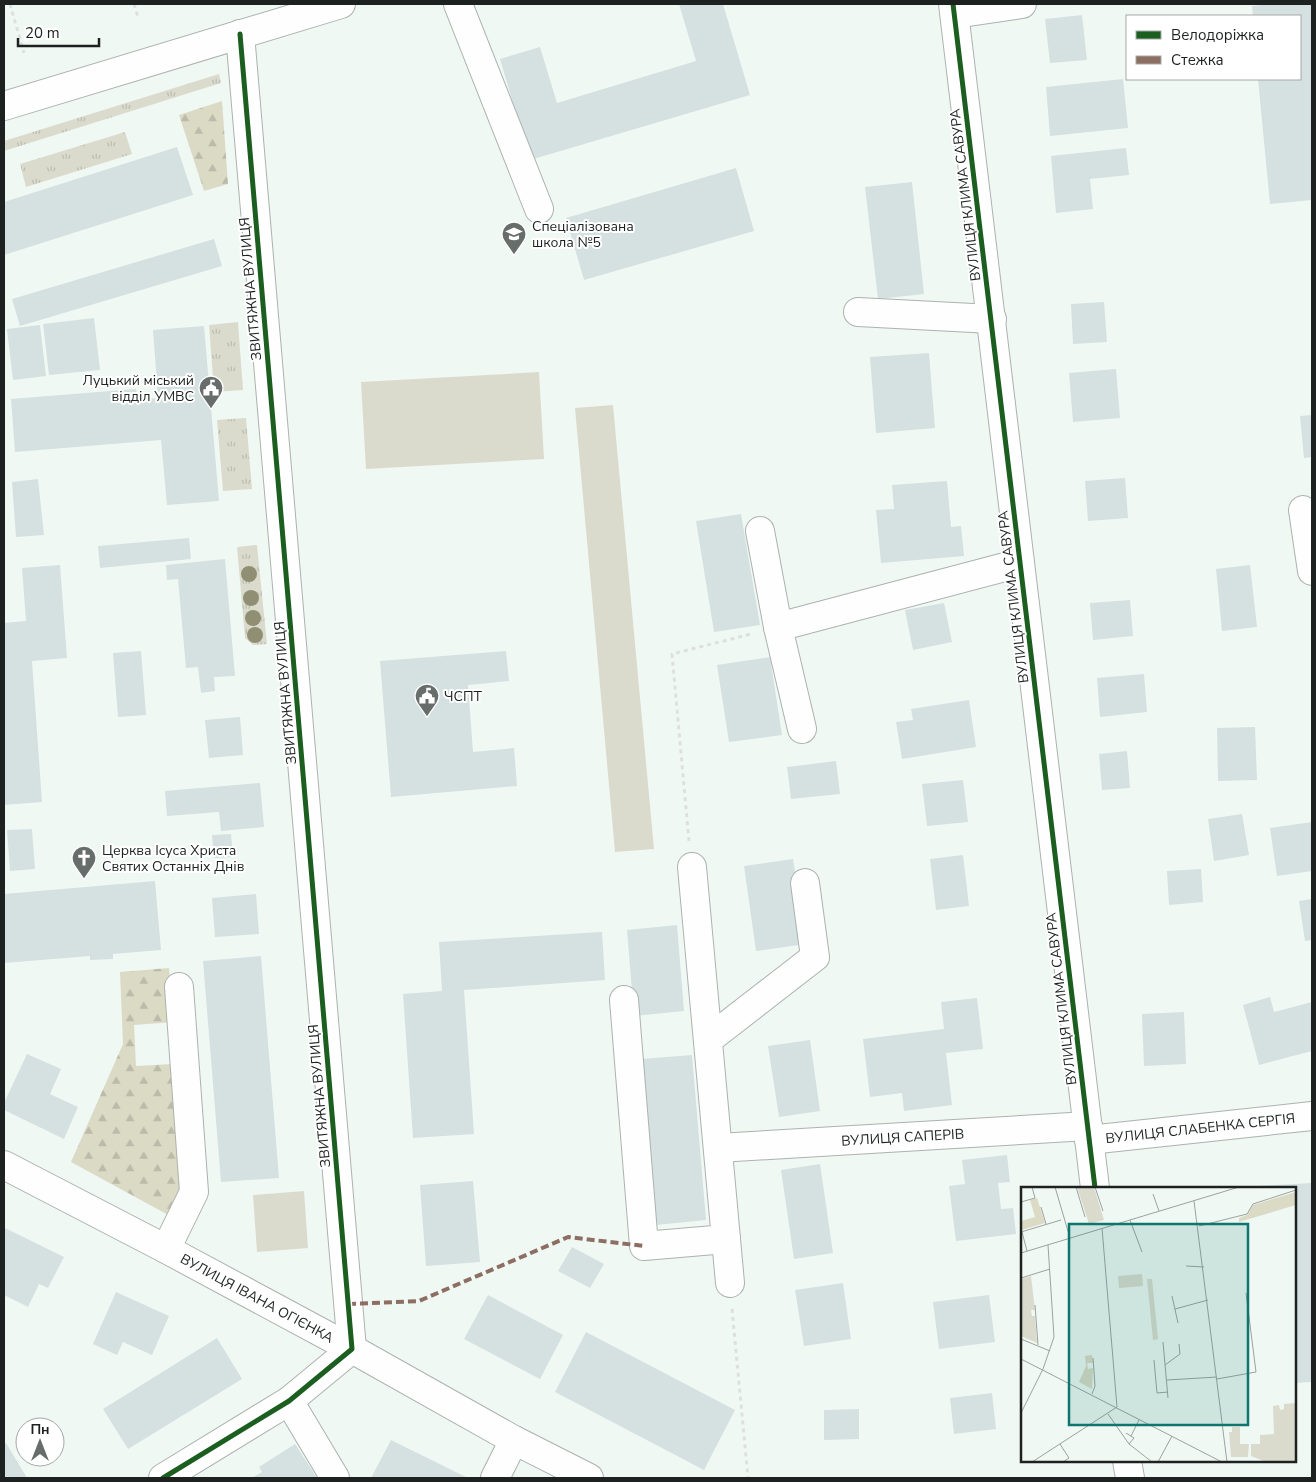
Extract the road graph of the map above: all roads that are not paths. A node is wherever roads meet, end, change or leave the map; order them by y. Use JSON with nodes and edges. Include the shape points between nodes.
{"nodes":[{"id":1,"x":341,"y":4,"type":"edge"},
{"id":2,"x":458,"y":4,"type":"edge"},
{"id":3,"x":1022,"y":4,"type":"edge"},
{"id":4,"x":954,"y":9,"type":"edge"},
{"id":5,"x":240,"y":34,"type":"junction"},
{"id":6,"x":4,"y":103,"type":"edge"},
{"id":7,"x":539,"y":208,"type":"dead end"},
{"id":8,"x":858,"y":312,"type":"dead end"},
{"id":9,"x":992,"y":319,"type":"junction"},
{"id":10,"x":1303,"y":510,"type":"dead end"},
{"id":11,"x":760,"y":531,"type":"dead end"},
{"id":12,"x":1020,"y":563,"type":"junction"},
{"id":13,"x":1312,"y":571,"type":"edge"},
{"id":14,"x":778,"y":626,"type":"junction"},
{"id":15,"x":802,"y":729,"type":"dead end"},
{"id":16,"x":692,"y":867,"type":"road end"},
{"id":17,"x":805,"y":882,"type":"dead end"},
{"id":18,"x":179,"y":986,"type":"dead end"},
{"id":19,"x":624,"y":1000,"type":"dead end"},
{"id":20,"x":708,"y":1040,"type":"junction"},
{"id":21,"x":1312,"y":1116,"type":"edge"},
{"id":22,"x":1088,"y":1133,"type":"junction"},
{"id":23,"x":718,"y":1148,"type":"junction"},
{"id":24,"x":4,"y":1165,"type":"edge"},
{"id":25,"x":1095,"y":1187,"type":"edge"},
{"id":26,"x":726,"y":1239,"type":"junction"},
{"id":27,"x":166,"y":1249,"type":"junction"},
{"id":28,"x":730,"y":1283,"type":"road end"},
{"id":29,"x":352,"y":1349,"type":"junction"},
{"id":30,"x":288,"y":1401,"type":"junction"},
{"id":31,"x":514,"y":1440,"type":"junction"},
{"id":32,"x":1128,"y":1462,"type":"edge"},
{"id":33,"x":163,"y":1478,"type":"edge"},
{"id":34,"x":335,"y":1478,"type":"edge"},
{"id":35,"x":495,"y":1478,"type":"edge"},
{"id":36,"x":589,"y":1478,"type":"edge"},
{"id":37,"x":1130,"y":1478,"type":"edge"}],
"edges":[{"from":1,"to":5,"type":"street"},
{"from":2,"to":7,"type":"street"},
{"from":3,"to":4,"type":"street"},
{"from":4,"to":9,"type":"street","name":"ВУЛИЦЯ КЛИМА САВУРА"},
{"from":5,"to":6,"type":"street"},
{"from":5,"to":29,"type":"street","name":"ЗВИТЯЖНА ВУЛИЦЯ"},
{"from":8,"to":9,"type":"street"},
{"from":9,"to":12,"type":"street","name":"ВУЛИЦЯ КЛИМА САВУРА"},
{"from":10,"to":13,"type":"street"},
{"from":11,"to":14,"type":"street"},
{"from":12,"to":14,"type":"street"},
{"from":12,"to":22,"type":"street","name":"ВУЛИЦЯ КЛИМА САВУРА"},
{"from":14,"to":15,"type":"street"},
{"from":16,"to":20,"type":"street"},
{"from":17,"to":20,"type":"street","via":[[816,957]]},
{"from":18,"to":27,"type":"street","via":[[194,1192]]},
{"from":19,"to":26,"type":"street","via":[[644,1246]]},
{"from":20,"to":23,"type":"street"},
{"from":21,"to":22,"type":"street","name":"ВУЛИЦЯ СЛАБЕНКА СЕРГІЯ"},
{"from":22,"to":23,"type":"street","name":"ВУЛИЦЯ САПЕРІВ"},
{"from":22,"to":25,"type":"street","name":"ВУЛИЦЯ КЛИМА САВУРА"},
{"from":23,"to":26,"type":"street"},
{"from":24,"to":27,"type":"street","name":"ВУЛИЦЯ ІВАНА ОГІЄНКА"},
{"from":26,"to":28,"type":"street"},
{"from":27,"to":29,"type":"street","name":"ВУЛИЦЯ ІВАНА ОГІЄНКА"},
{"from":29,"to":30,"type":"street"},
{"from":29,"to":31,"type":"street","name":"ВУЛИЦЯ ІВАНА ОГІЄНКА"},
{"from":30,"to":33,"type":"street"},
{"from":30,"to":34,"type":"street"},
{"from":31,"to":35,"type":"street"},
{"from":31,"to":36,"type":"street","name":"ВУЛИЦЯ ІВАНА ОГІЄНКА"},
{"from":32,"to":37,"type":"street"}]}
